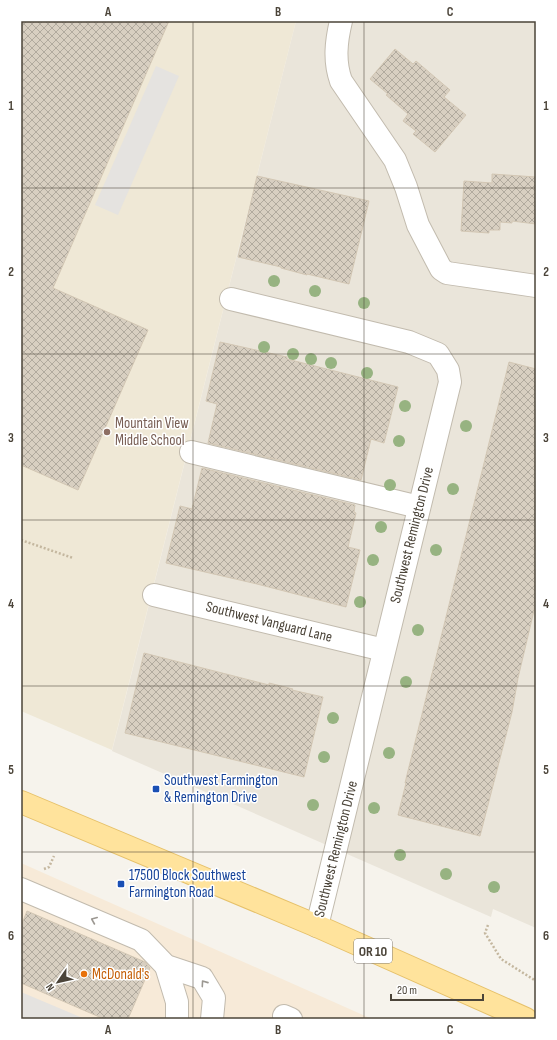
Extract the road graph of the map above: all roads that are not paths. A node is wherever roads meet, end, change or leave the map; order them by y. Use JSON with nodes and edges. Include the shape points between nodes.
{"nodes":[{"id":1,"x":341,"y":21,"type":"edge"},
{"id":2,"x":536,"y":286,"type":"edge"},
{"id":3,"x":231,"y":299,"type":"dead end"},
{"id":4,"x":191,"y":452,"type":"dead end"},
{"id":5,"x":419,"y":507,"type":"junction"},
{"id":6,"x":154,"y":595,"type":"dead end"},
{"id":7,"x":384,"y":650,"type":"junction"},
{"id":8,"x":21,"y":802,"type":"edge"},
{"id":9,"x":21,"y":889,"type":"edge"},
{"id":10,"x":317,"y":926,"type":"junction"},
{"id":11,"x":166,"y":966,"type":"junction"},
{"id":12,"x":177,"y":1019,"type":"edge"},
{"id":13,"x":212,"y":1019,"type":"edge"},
{"id":14,"x":526,"y":1019,"type":"edge"}],
"edges":[{"from":1,"to":2,"type":"street","via":[[336,53],[341,81],[395,160],[418,226],[441,269],[447,273]]},
{"from":3,"to":5,"type":"street","name":"Southwest Remington Drive","via":[[409,342],[438,354],[448,370],[450,382]]},
{"from":4,"to":5,"type":"street"},
{"from":5,"to":7,"type":"street","name":"Southwest Remington Drive"},
{"from":6,"to":7,"type":"street","name":"Southwest Vanguard Lane"},
{"from":7,"to":10,"type":"street","name":"Southwest Remington Drive"},
{"from":8,"to":10,"type":"main road","number":"OR 10"},
{"from":11,"to":9,"type":"street","one_way":true,"via":[[141,940]]},
{"from":10,"to":14,"type":"main road","number":"OR 10"},
{"from":11,"to":12,"type":"street","via":[[177,1002]]},
{"from":13,"to":11,"type":"street","one_way":true,"via":[[214,998],[202,978]]}]}
